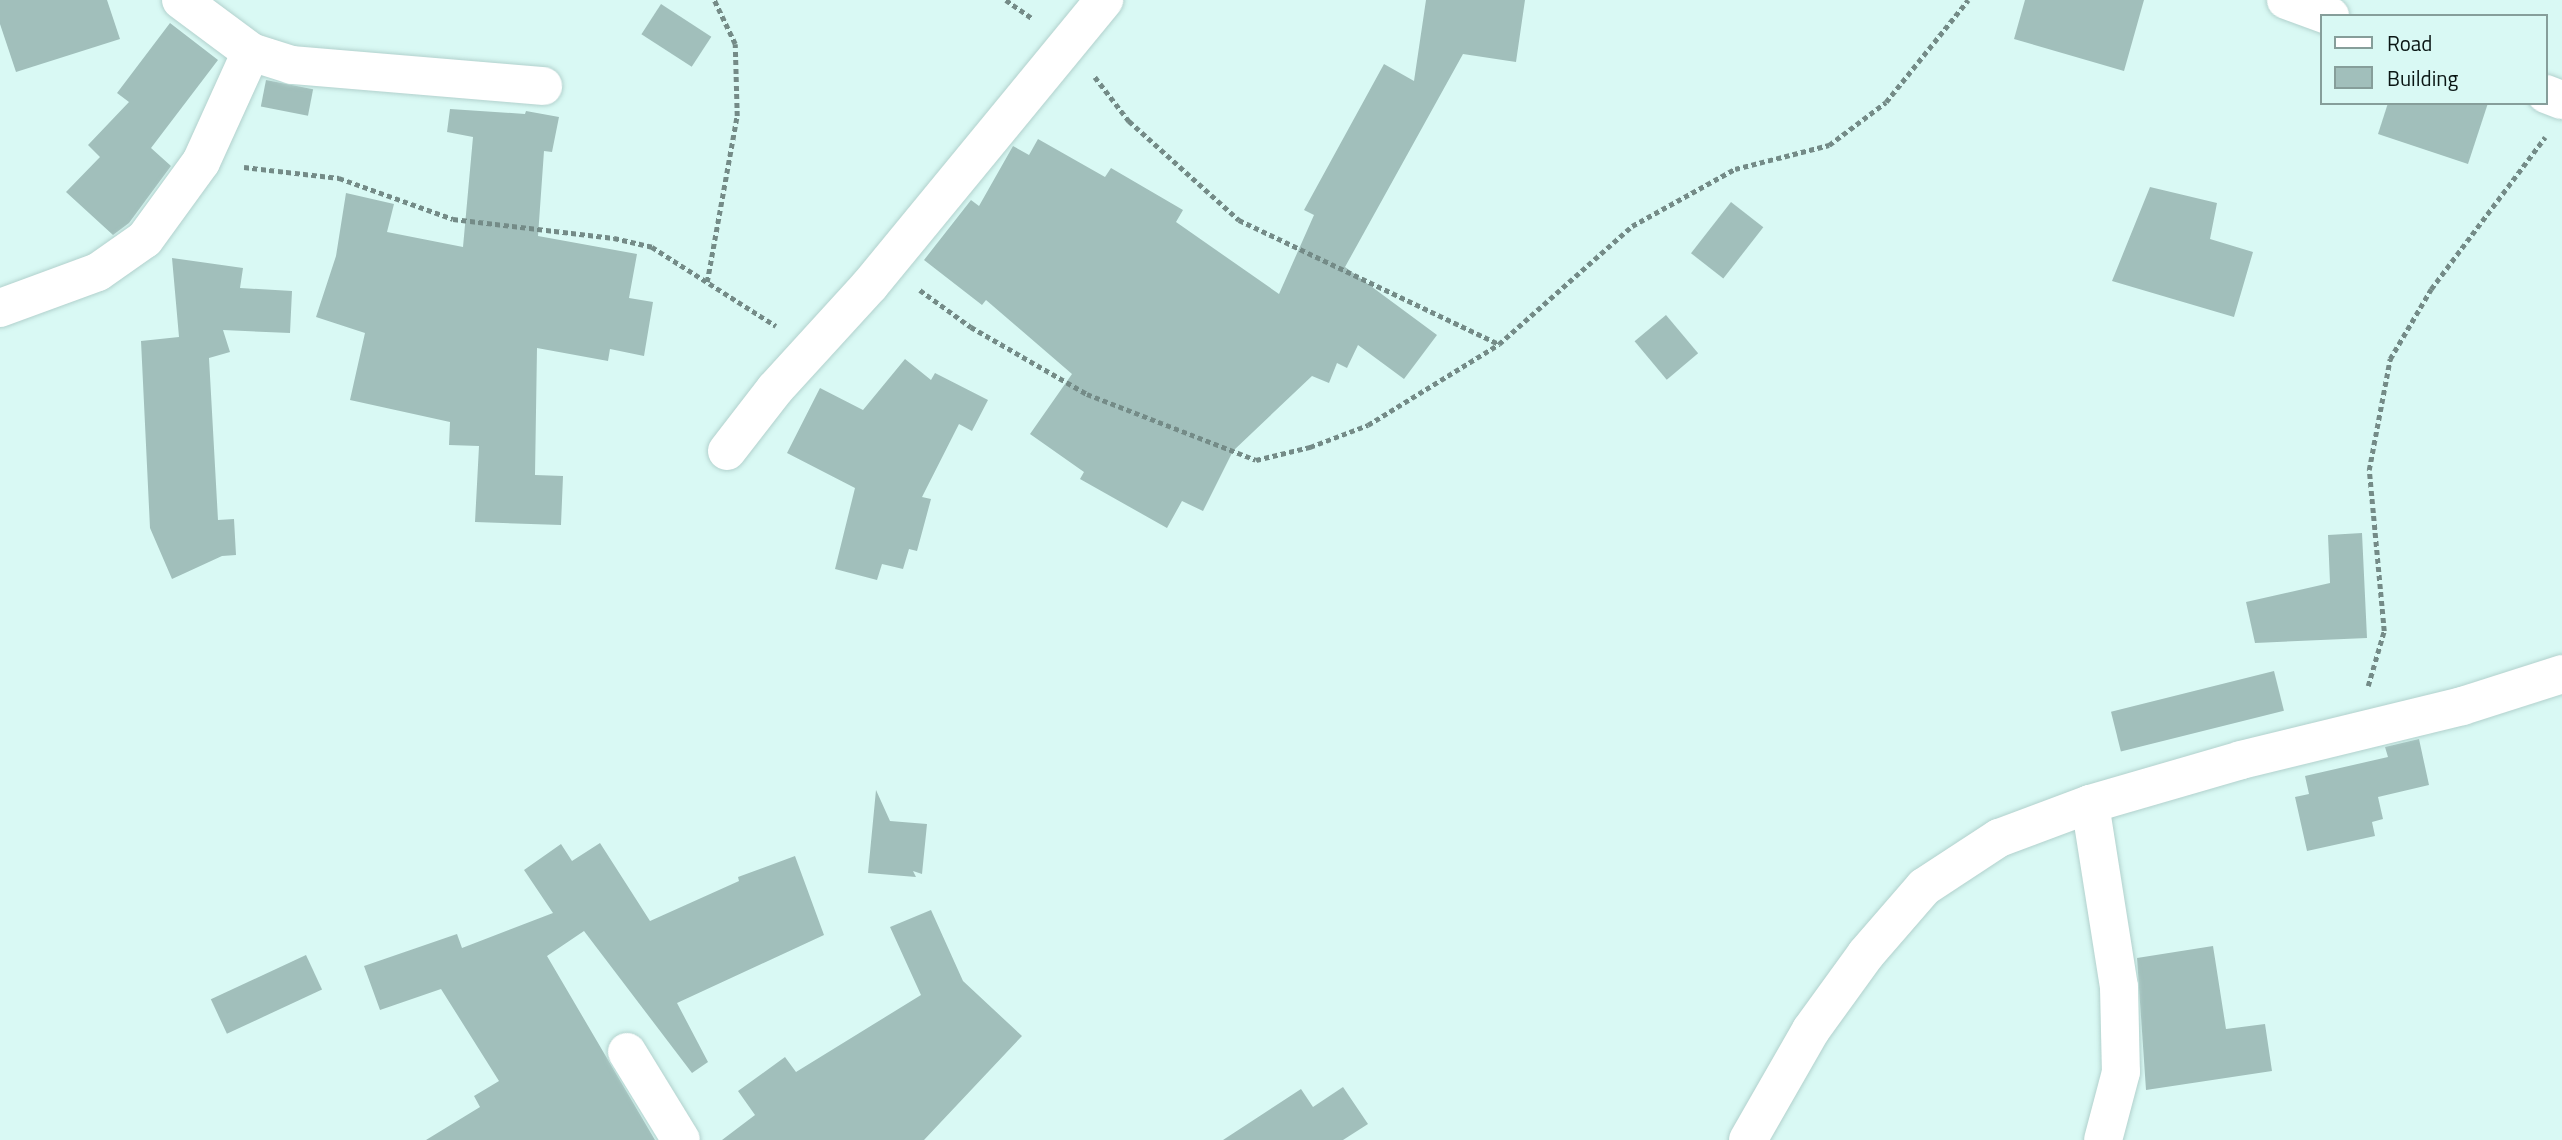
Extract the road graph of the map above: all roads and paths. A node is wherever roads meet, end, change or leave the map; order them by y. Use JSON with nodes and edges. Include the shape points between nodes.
{"nodes":[{"id":1,"x":181,"y":0,"type":"edge"},
{"id":2,"x":714,"y":0,"type":"edge"},
{"id":3,"x":1104,"y":0,"type":"edge"},
{"id":4,"x":1968,"y":0,"type":"edge"},
{"id":5,"x":2286,"y":0,"type":"edge"},
{"id":6,"x":2324,"y":14,"type":"edge"},
{"id":7,"x":1070,"y":44,"type":"junction"},
{"id":8,"x":251,"y":52,"type":"junction"},
{"id":9,"x":543,"y":86,"type":"dead end"},
{"id":10,"x":2554,"y":106,"type":"edge"},
{"id":11,"x":201,"y":162,"type":"junction"},
{"id":12,"x":885,"y":266,"type":"junction"},
{"id":13,"x":707,"y":283,"type":"junction"},
{"id":14,"x":0,"y":308,"type":"edge"},
{"id":15,"x":1499,"y":344,"type":"junction"},
{"id":16,"x":812,"y":349,"type":"junction"},
{"id":17,"x":727,"y":451,"type":"dead end"},
{"id":18,"x":2562,"y":674,"type":"edge"},
{"id":19,"x":2353,"y":732,"type":"junction"},
{"id":20,"x":2090,"y":804,"type":"junction"},
{"id":21,"x":627,"y":1052,"type":"dead end"},
{"id":22,"x":681,"y":1140,"type":"edge"},
{"id":23,"x":1748,"y":1140,"type":"edge"},
{"id":24,"x":2103,"y":1140,"type":"edge"}],
"edges":[{"from":1,"to":8,"type":"street"},
{"from":2,"to":13,"type":"path","via":[[735,44],[737,116]]},
{"from":3,"to":7,"type":"street"},
{"from":4,"to":15,"type":"path","via":[[1886,102],[1829,145],[1735,169],[1632,226]]},
{"from":5,"to":6,"type":"street"},
{"from":7,"to":12,"type":"street"},
{"from":7,"to":15,"type":"path","via":[[1129,121],[1239,220]]},
{"from":8,"to":9,"type":"street","via":[[292,65]]},
{"from":8,"to":11,"type":"street"},
{"from":10,"to":19,"type":"path","via":[[2431,289],[2390,359],[2369,470],[2384,631]]},
{"from":11,"to":13,"type":"path","via":[[339,178],[453,219],[614,238],[652,247]]},
{"from":11,"to":14,"type":"street","via":[[145,239],[98,272]]},
{"from":12,"to":15,"type":"path","via":[[971,327],[1087,394],[1256,460],[1310,447],[1368,425]]},
{"from":12,"to":16,"type":"street"},
{"from":13,"to":16,"type":"path"},
{"from":16,"to":17,"type":"street"},
{"from":18,"to":19,"type":"street","via":[[2462,706]]},
{"from":19,"to":20,"type":"street"},
{"from":20,"to":23,"type":"street","via":[[1999,838],[1924,887],[1866,954],[1811,1030]]},
{"from":20,"to":24,"type":"street","via":[[2119,987],[2122,1072]]},
{"from":21,"to":22,"type":"street"}]}
